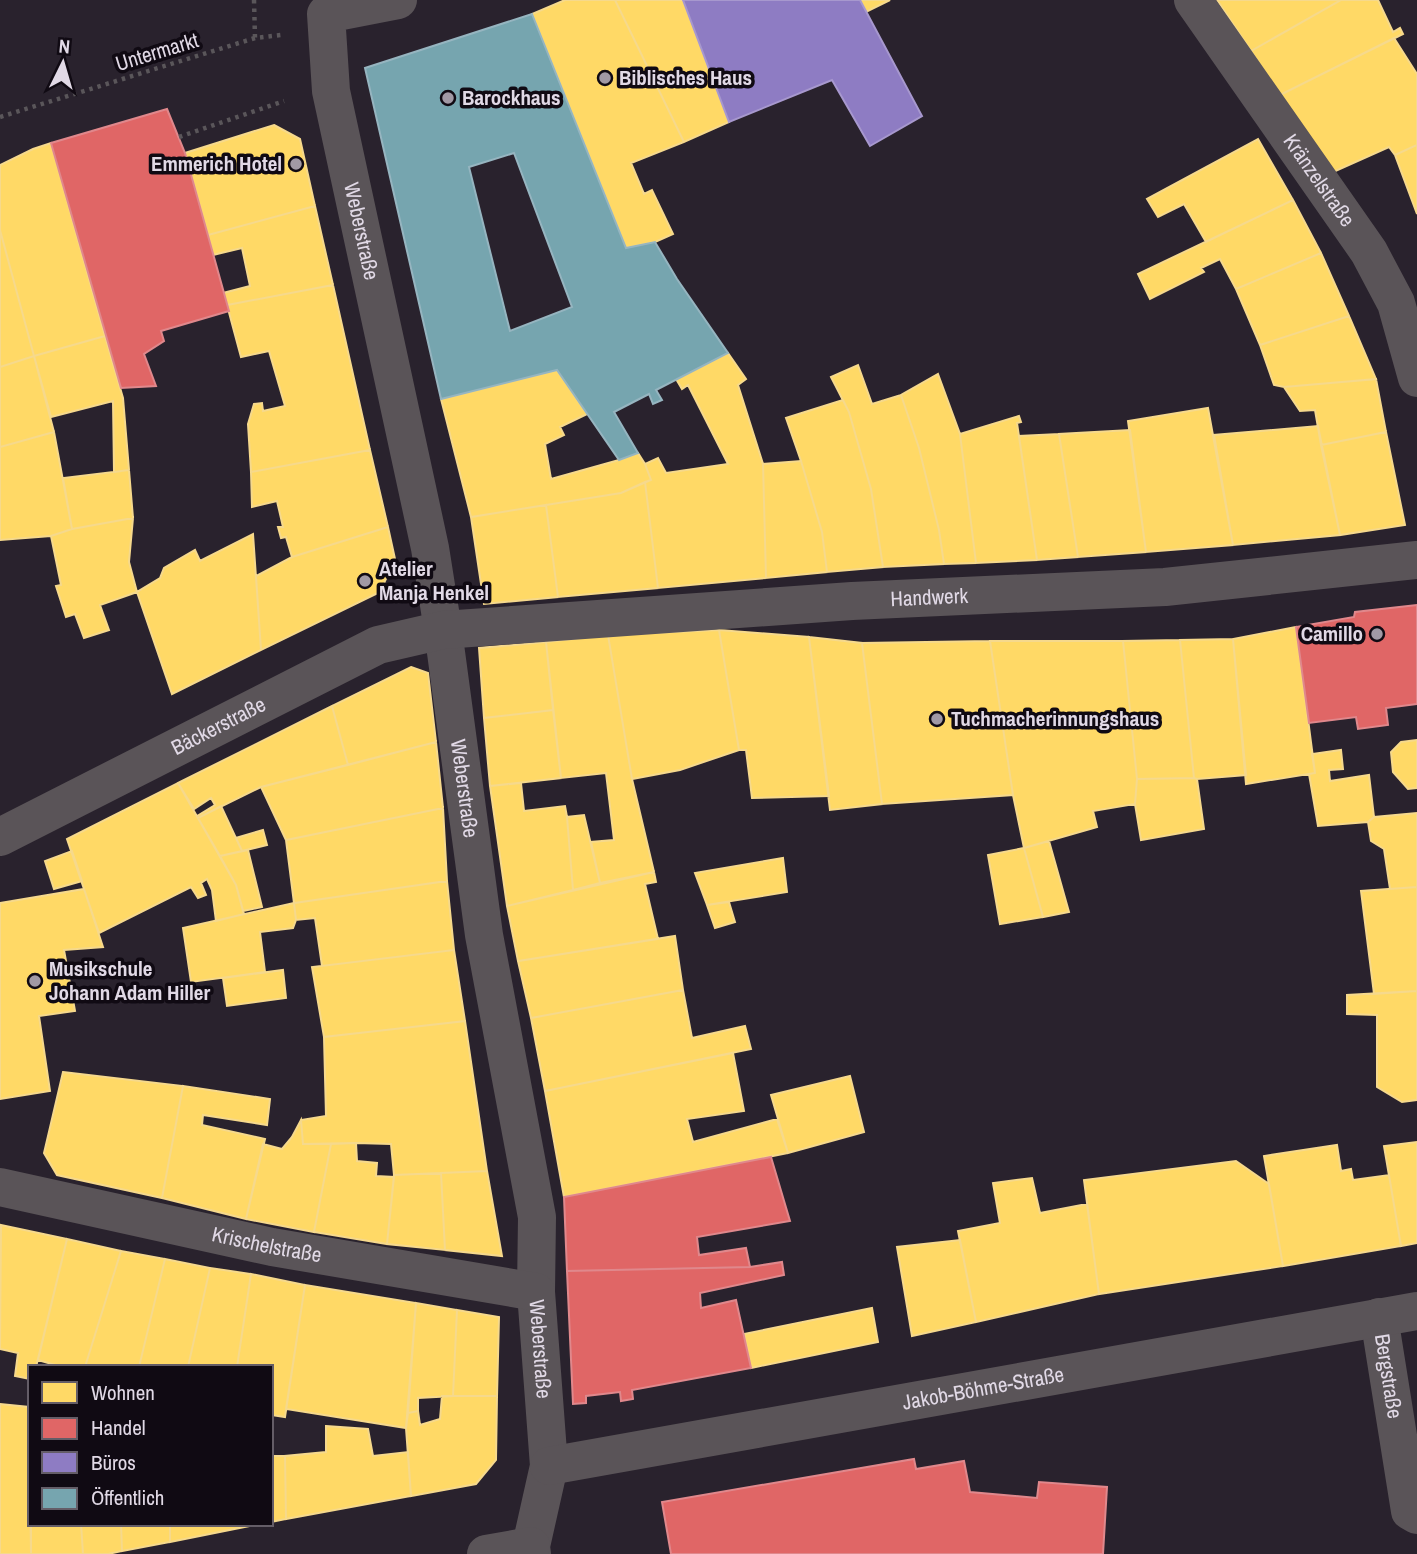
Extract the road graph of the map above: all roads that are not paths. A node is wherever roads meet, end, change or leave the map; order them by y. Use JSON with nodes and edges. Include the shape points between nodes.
{"nodes":[{"id":1,"x":398,"y":0,"type":"edge"},
{"id":2,"x":1194,"y":0,"type":"edge"},
{"id":3,"x":1417,"y":377,"type":"edge"},
{"id":4,"x":1417,"y":560,"type":"edge"},
{"id":5,"x":443,"y":630,"type":"junction"},
{"id":6,"x":0,"y":837,"type":"edge"},
{"id":7,"x":0,"y":1187,"type":"edge"},
{"id":8,"x":536,"y":1292,"type":"junction"},
{"id":9,"x":1417,"y":1311,"type":"edge"},
{"id":10,"x":1379,"y":1317,"type":"junction"},
{"id":11,"x":549,"y":1466,"type":"junction"},
{"id":12,"x":1417,"y":1516,"type":"edge"},
{"id":13,"x":531,"y":1550,"type":"edge"},
{"id":14,"x":486,"y":1554,"type":"edge"}],
"edges":[{"from":1,"to":5,"type":"street","name":"Weberstraße","via":[[326,14],[327,36],[331,91],[430,548]]},
{"from":2,"to":3,"type":"street","name":"Kränzelstraße","via":[[1369,252],[1396,303]]},
{"from":4,"to":5,"type":"street","name":"Handwerk","via":[[1164,587],[852,601]]},
{"from":5,"to":6,"type":"street","name":"Bäckerstraße","via":[[378,645]]},
{"from":5,"to":8,"type":"street","name":"Weberstraße","via":[[484,935],[537,1217]]},
{"from":7,"to":8,"type":"street","name":"Krischelstraße","via":[[272,1247]]},
{"from":8,"to":11,"type":"street","name":"Weberstraße"},
{"from":9,"to":10,"type":"street","name":"Jakob-Böhme-Straße"},
{"from":10,"to":11,"type":"street","name":"Jakob-Böhme-Straße"},
{"from":10,"to":12,"type":"street","name":"Bergstraße","via":[[1410,1511]]},
{"from":11,"to":13,"type":"street","name":"Weberstraße"},
{"from":13,"to":14,"type":"street"}]}
